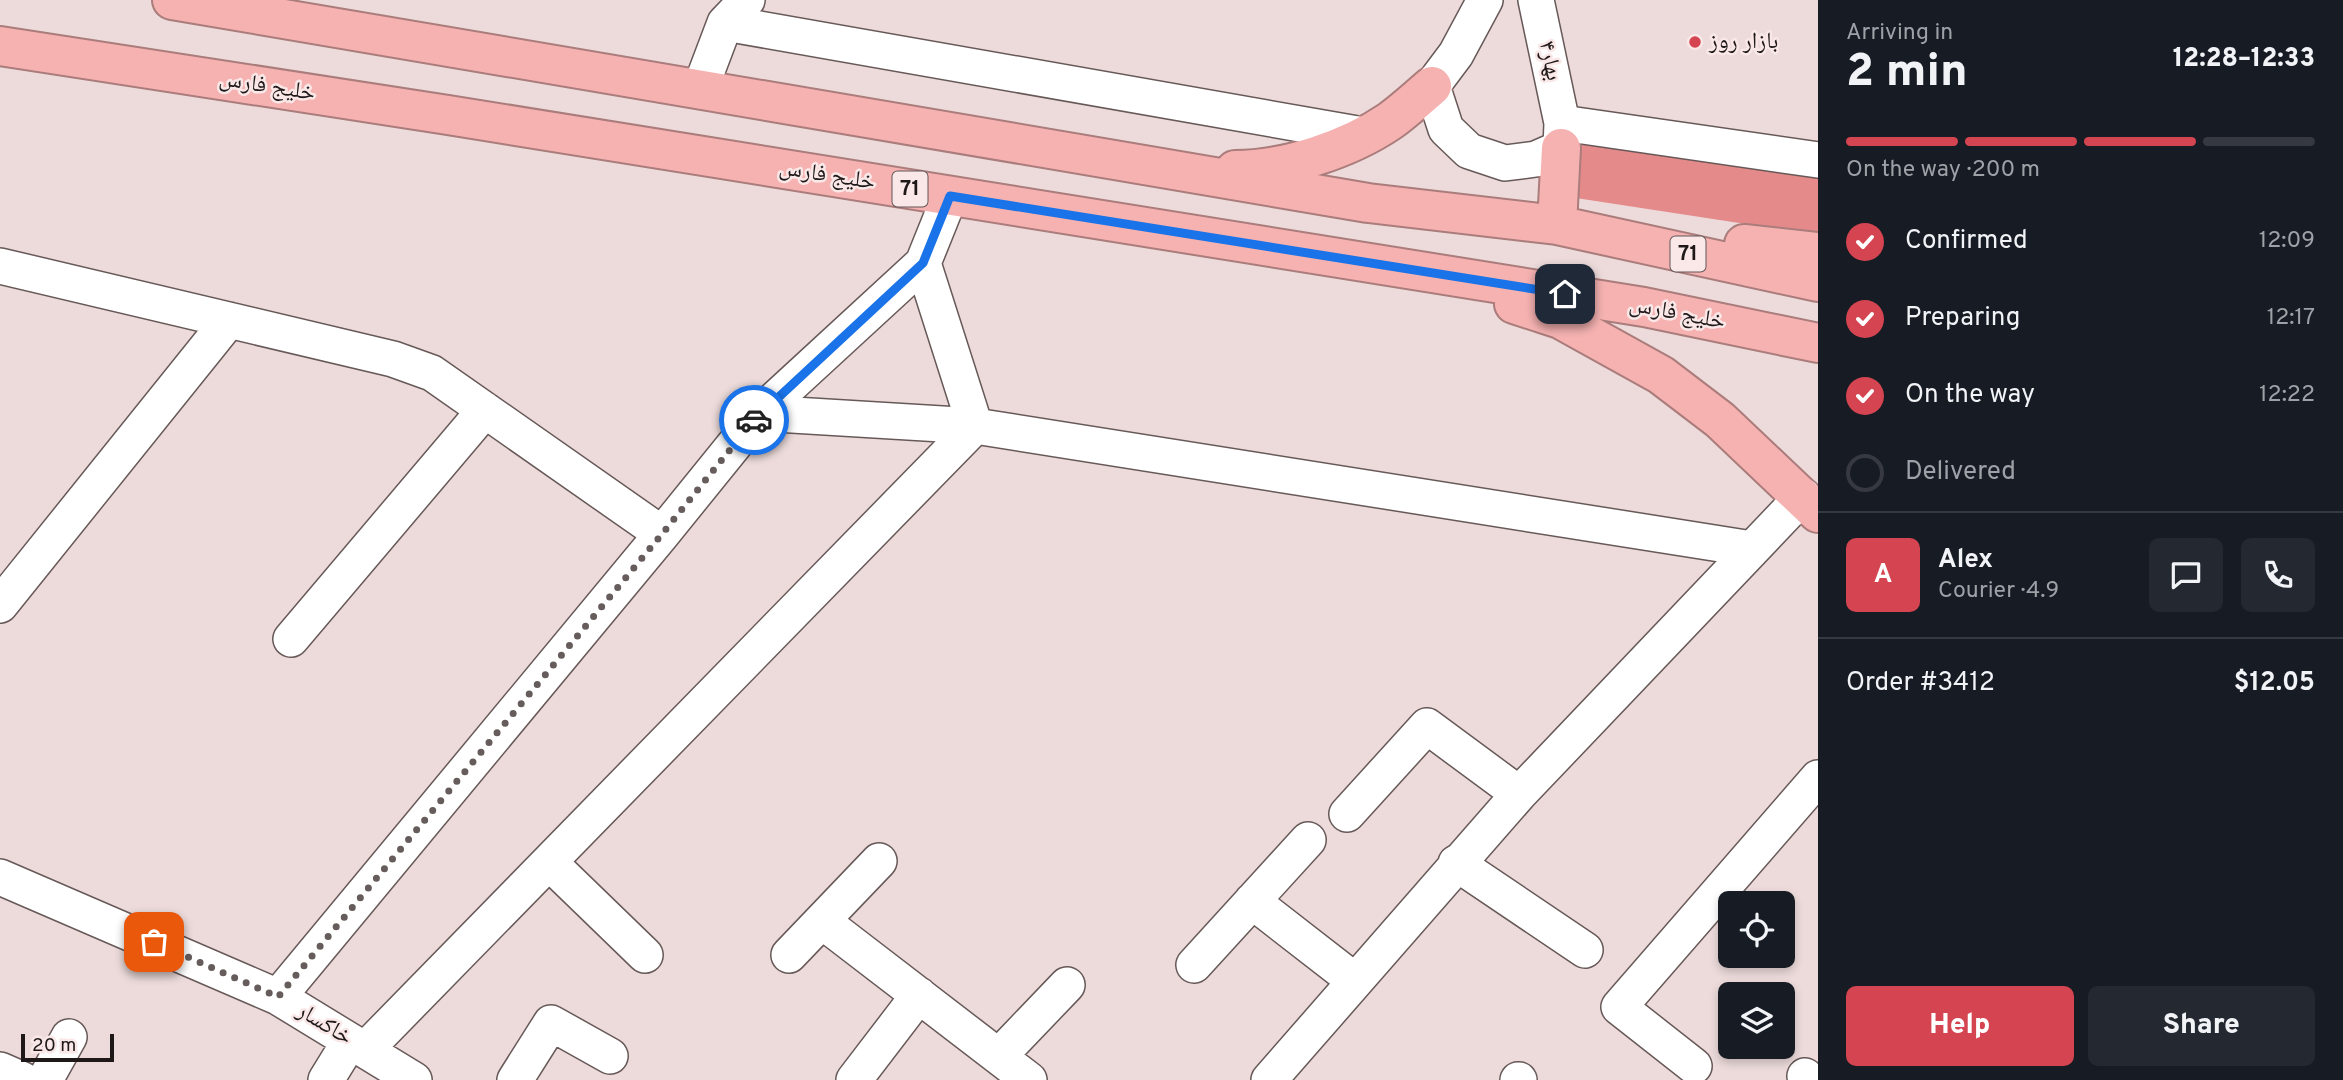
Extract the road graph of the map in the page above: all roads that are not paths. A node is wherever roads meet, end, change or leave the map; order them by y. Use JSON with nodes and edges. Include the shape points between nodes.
{"nodes":[{"id":1,"x":172,"y":0,"type":"edge"},
{"id":2,"x":1485,"y":0,"type":"edge"},
{"id":3,"x":1536,"y":0,"type":"edge"},
{"id":4,"x":736,"y":11,"type":"edge"},
{"id":5,"x":0,"y":46,"type":"edge"},
{"id":6,"x":1432,"y":86,"type":"junction"},
{"id":7,"x":700,"y":89,"type":"junction"},
{"id":8,"x":1363,"y":135,"type":"junction"},
{"id":9,"x":1561,"y":135,"type":"junction"},
{"id":10,"x":1818,"y":160,"type":"edge"},
{"id":11,"x":1168,"y":170,"type":"junction"},
{"id":12,"x":950,"y":196,"type":"junction"},
{"id":13,"x":1557,"y":225,"type":"junction"},
{"id":14,"x":1818,"y":252,"type":"edge"},
{"id":15,"x":1356,"y":261,"type":"junction"},
{"id":16,"x":923,"y":263,"type":"junction"},
{"id":17,"x":0,"y":266,"type":"edge"},
{"id":18,"x":1818,"y":282,"type":"edge"},
{"id":19,"x":229,"y":320,"type":"junction"},
{"id":20,"x":1818,"y":343,"type":"edge"},
{"id":21,"x":485,"y":410,"type":"junction"},
{"id":22,"x":760,"y":413,"type":"junction"},
{"id":23,"x":975,"y":426,"type":"junction"},
{"id":24,"x":1810,"y":505,"type":"edge"},
{"id":25,"x":662,"y":534,"type":"junction"},
{"id":26,"x":1752,"y":549,"type":"junction"},
{"id":27,"x":0,"y":604,"type":"edge"},
{"id":28,"x":291,"y":639,"type":"dead end"},
{"id":29,"x":1818,"y":778,"type":"edge"},
{"id":30,"x":1519,"y":794,"type":"junction"},
{"id":31,"x":1347,"y":814,"type":"dead end"},
{"id":32,"x":1308,"y":840,"type":"dead end"},
{"id":33,"x":549,"y":862,"type":"junction"},
{"id":34,"x":879,"y":862,"type":"dead end"},
{"id":35,"x":1456,"y":863,"type":"junction"},
{"id":36,"x":0,"y":877,"type":"edge"},
{"id":37,"x":1252,"y":901,"type":"junction"},
{"id":38,"x":822,"y":921,"type":"junction"},
{"id":39,"x":1585,"y":950,"type":"dead end"},
{"id":40,"x":645,"y":955,"type":"dead end"},
{"id":41,"x":789,"y":955,"type":"dead end"},
{"id":42,"x":1194,"y":965,"type":"dead end"},
{"id":43,"x":1355,"y":981,"type":"junction"},
{"id":44,"x":1067,"y":985,"type":"dead end"},
{"id":45,"x":919,"y":995,"type":"junction"},
{"id":46,"x":278,"y":997,"type":"junction"},
{"id":47,"x":69,"y":1037,"type":"dead end"},
{"id":48,"x":357,"y":1046,"type":"junction"},
{"id":49,"x":610,"y":1056,"type":"dead end"},
{"id":50,"x":999,"y":1056,"type":"junction"},
{"id":51,"x":1694,"y":1066,"type":"dead end"},
{"id":52,"x":0,"y":1070,"type":"edge"},
{"id":53,"x":23,"y":1080,"type":"edge"},
{"id":54,"x":45,"y":1080,"type":"edge"},
{"id":55,"x":326,"y":1080,"type":"edge"},
{"id":56,"x":414,"y":1080,"type":"edge"},
{"id":57,"x":515,"y":1080,"type":"edge"},
{"id":58,"x":854,"y":1080,"type":"edge"},
{"id":59,"x":1030,"y":1080,"type":"edge"},
{"id":60,"x":1269,"y":1080,"type":"edge"}],
"edges":[{"from":1,"to":7,"type":"highway","number":"71"},
{"from":2,"to":6,"type":"street","via":[[1456,54]]},
{"from":3,"to":9,"type":"street","name":"بهار۴"},
{"from":4,"to":7,"type":"street"},
{"from":4,"to":8,"type":"street"},
{"from":5,"to":12,"type":"highway","name":"خلیج فارس","number":"71"},
{"from":6,"to":8,"type":"highway","via":[[1389,122]]},
{"from":6,"to":9,"type":"street","via":[[1446,129],[1469,151],[1505,163],[1536,159]]},
{"from":7,"to":11,"type":"highway","number":"71"},
{"from":8,"to":11,"type":"highway","via":[[1335,150],[1277,164],[1241,170]]},
{"from":9,"to":10,"type":"street"},
{"from":9,"to":13,"type":"highway"},
{"from":11,"to":13,"type":"highway","number":"71","via":[[1368,203]]},
{"from":12,"to":15,"type":"highway","name":"خلیج فارس","number":"71"},
{"from":12,"to":16,"type":"street"},
{"from":13,"to":14,"type":"highway"},
{"from":13,"to":18,"type":"highway","number":"71"},
{"from":15,"to":20,"type":"highway","name":"خلیج فارس","number":"71","via":[[1644,307]]},
{"from":15,"to":24,"type":"highway","via":[[1508,302],[1560,320],[1610,346],[1661,375],[1720,420]]},
{"from":16,"to":22,"type":"street"},
{"from":16,"to":23,"type":"street"},
{"from":17,"to":19,"type":"street"},
{"from":19,"to":21,"type":"street","via":[[393,359],[432,373]]},
{"from":19,"to":27,"type":"street"},
{"from":21,"to":25,"type":"street"},
{"from":21,"to":28,"type":"street"},
{"from":22,"to":23,"type":"street"},
{"from":22,"to":25,"type":"street"},
{"from":23,"to":26,"type":"street"},
{"from":23,"to":33,"type":"street"},
{"from":24,"to":26,"type":"street"},
{"from":25,"to":46,"type":"street"},
{"from":26,"to":30,"type":"street"},
{"from":29,"to":51,"type":"street","via":[[1619,1007]]},
{"from":30,"to":31,"type":"street","via":[[1427,726]]},
{"from":30,"to":35,"type":"street"},
{"from":32,"to":37,"type":"street"},
{"from":33,"to":40,"type":"street"},
{"from":33,"to":48,"type":"street"},
{"from":34,"to":38,"type":"street"},
{"from":35,"to":39,"type":"street"},
{"from":35,"to":43,"type":"street"},
{"from":36,"to":46,"type":"street","name":"خاکسار"},
{"from":37,"to":42,"type":"street"},
{"from":37,"to":43,"type":"street"},
{"from":38,"to":41,"type":"street"},
{"from":38,"to":45,"type":"street"},
{"from":43,"to":60,"type":"street"},
{"from":44,"to":50,"type":"street"},
{"from":45,"to":50,"type":"street"},
{"from":45,"to":58,"type":"street"},
{"from":46,"to":48,"type":"street","name":"خاکسار"},
{"from":47,"to":54,"type":"street"},
{"from":48,"to":55,"type":"street"},
{"from":48,"to":56,"type":"street","name":"خاکسار"},
{"from":49,"to":57,"type":"street","via":[[551,1023]]},
{"from":50,"to":59,"type":"street"},
{"from":52,"to":53,"type":"street"}]}
